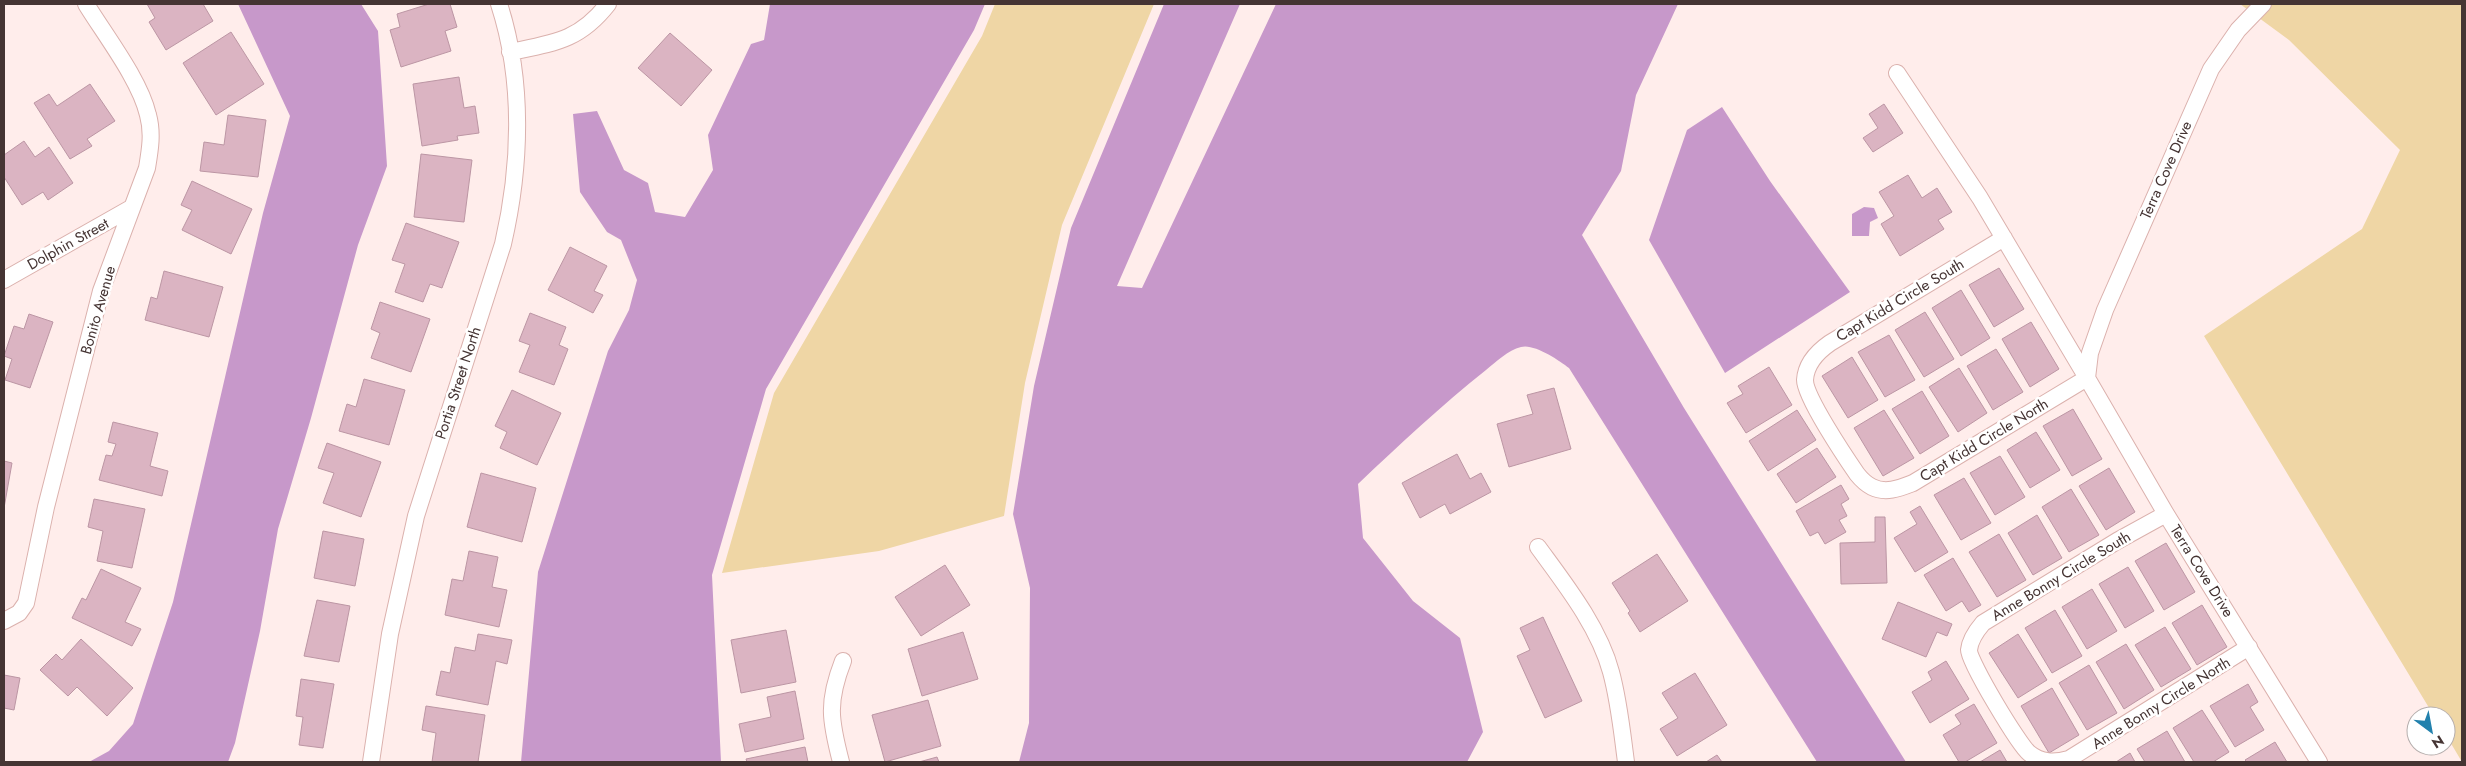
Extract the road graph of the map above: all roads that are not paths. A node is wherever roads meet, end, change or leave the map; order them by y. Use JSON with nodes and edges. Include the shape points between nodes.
{"nodes":[{"id":1,"x":86,"y":4,"type":"edge"},
{"id":2,"x":499,"y":4,"type":"edge"},
{"id":3,"x":608,"y":4,"type":"edge"},
{"id":4,"x":2263,"y":4,"type":"edge"},
{"id":5,"x":510,"y":52,"type":"junction"},
{"id":6,"x":1897,"y":73,"type":"dead end"},
{"id":7,"x":131,"y":208,"type":"junction"},
{"id":8,"x":2004,"y":238,"type":"junction"},
{"id":9,"x":4,"y":280,"type":"edge"},
{"id":10,"x":2087,"y":378,"type":"junction"},
{"id":11,"x":1877,"y":489,"type":"joint"},
{"id":12,"x":2166,"y":514,"type":"junction"},
{"id":13,"x":1538,"y":547,"type":"dead end"},
{"id":14,"x":4,"y":621,"type":"edge"},
{"id":15,"x":2249,"y":647,"type":"junction"},
{"id":16,"x":844,"y":661,"type":"dead end"},
{"id":17,"x":371,"y":762,"type":"edge"},
{"id":18,"x":841,"y":762,"type":"edge"},
{"id":19,"x":1626,"y":762,"type":"edge"},
{"id":20,"x":2043,"y":762,"type":"edge"},
{"id":21,"x":2319,"y":762,"type":"edge"}],
"edges":[{"from":1,"to":7,"type":"street","name":"Bonito Avenue","via":[[133,79],[148,114],[151,131],[147,168]]},
{"from":2,"to":5,"type":"street","name":"Portia Street North"},
{"from":3,"to":5,"type":"street","via":[[584,28],[566,40]]},
{"from":4,"to":10,"type":"street","name":"Terra Cove Drive","via":[[2238,30],[2211,69],[2104,310],[2090,353]]},
{"from":5,"to":17,"type":"street","name":"Portia Street North","via":[[517,142],[516,180],[510,214],[414,526],[390,634]]},
{"from":6,"to":8,"type":"street","name":"Terra Cove Drive"},
{"from":7,"to":9,"type":"street","name":"Dolphin Street"},
{"from":7,"to":14,"type":"street","name":"Bonito Avenue","via":[[101,291],[46,507],[26,603],[19,613]]},
{"from":8,"to":10,"type":"street","name":"Terra Cove Drive"},
{"from":8,"to":11,"type":"street","name":"Capt Kidd Circle South","via":[[1822,348],[1809,364],[1805,381],[1811,399],[1858,475]]},
{"from":10,"to":11,"type":"street","name":"Capt Kidd Circle North","via":[[1913,482],[1893,490]]},
{"from":10,"to":12,"type":"street","name":"Terra Cove Drive"},
{"from":12,"to":15,"type":"street","name":"Terra Cove Drive"},
{"from":12,"to":20,"type":"street","name":"Anne Bonny Circle South","via":[[1983,623],[1976,632],[1969,651],[1978,674],[2028,752]]},
{"from":13,"to":19,"type":"street","via":[[1591,626],[1611,670]]},
{"from":15,"to":20,"type":"street","name":"Anne Bonny Circle North","via":[[2069,759]]},
{"from":15,"to":21,"type":"street","name":"Terra Cove Drive"},
{"from":16,"to":18,"type":"street","via":[[834,684],[831,704],[834,737]]}]}
